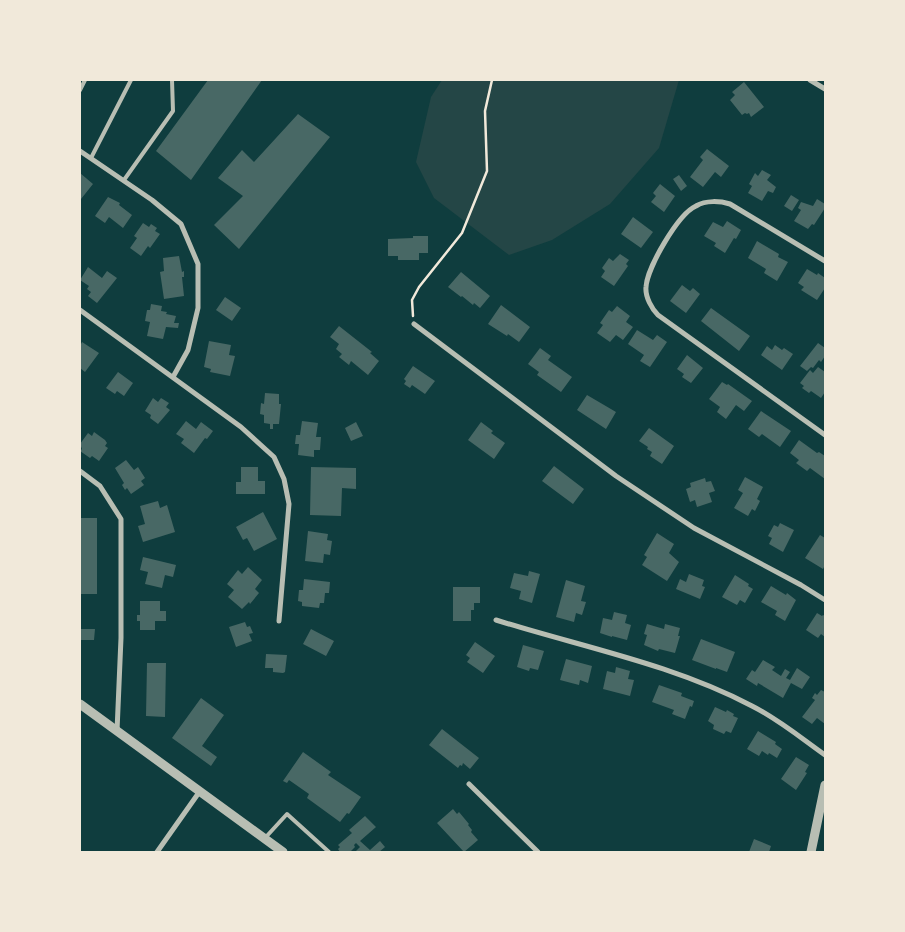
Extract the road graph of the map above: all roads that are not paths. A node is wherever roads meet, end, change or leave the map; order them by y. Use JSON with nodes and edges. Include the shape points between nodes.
{"nodes":[{"id":1,"x":86,"y":80,"type":"edge"},
{"id":2,"x":132,"y":80,"type":"edge"},
{"id":3,"x":172,"y":80,"type":"edge"},
{"id":4,"x":810,"y":80,"type":"edge"},
{"id":5,"x":825,"y":89,"type":"edge"},
{"id":6,"x":80,"y":90,"type":"edge"},
{"id":7,"x":80,"y":151,"type":"edge"},
{"id":8,"x":91,"y":158,"type":"junction"},
{"id":9,"x":124,"y":180,"type":"junction"},
{"id":10,"x":825,"y":261,"type":"edge"},
{"id":11,"x":80,"y":310,"type":"edge"},
{"id":12,"x":414,"y":324,"type":"road end"},
{"id":13,"x":173,"y":377,"type":"junction"},
{"id":14,"x":825,"y":435,"type":"edge"},
{"id":15,"x":80,"y":471,"type":"edge"},
{"id":16,"x":825,"y":600,"type":"edge"},
{"id":17,"x":496,"y":620,"type":"dead end"},
{"id":18,"x":279,"y":621,"type":"dead end"},
{"id":19,"x":80,"y":704,"type":"edge"},
{"id":20,"x":117,"y":731,"type":"junction"},
{"id":21,"x":825,"y":755,"type":"edge"},
{"id":22,"x":469,"y":784,"type":"dead end"},
{"id":23,"x":825,"y":785,"type":"edge"},
{"id":24,"x":201,"y":791,"type":"junction"},
{"id":25,"x":266,"y":838,"type":"junction"},
{"id":26,"x":157,"y":852,"type":"edge"},
{"id":27,"x":283,"y":852,"type":"edge"},
{"id":28,"x":329,"y":852,"type":"edge"},
{"id":29,"x":538,"y":852,"type":"edge"},
{"id":30,"x":811,"y":852,"type":"edge"}],
"edges":[{"from":1,"to":6,"type":"lane"},
{"from":2,"to":8,"type":"lane"},
{"from":3,"to":9,"type":"lane","via":[[173,112]]},
{"from":4,"to":5,"type":"street"},
{"from":7,"to":8,"type":"street"},
{"from":8,"to":9,"type":"street"},
{"from":9,"to":13,"type":"street","via":[[180,224],[198,264],[198,308],[188,350]]},
{"from":10,"to":14,"type":"street","via":[[730,204],[718,201],[696,206],[684,217],[656,256],[646,289],[651,306],[658,315]]},
{"from":11,"to":13,"type":"street"},
{"from":12,"to":16,"type":"street","via":[[610,472],[694,528]]},
{"from":13,"to":18,"type":"street","via":[[241,427],[274,457],[284,479],[289,504]]},
{"from":15,"to":20,"type":"street","via":[[100,486],[121,519]]},
{"from":17,"to":21,"type":"street","via":[[707,685],[753,706]]},
{"from":19,"to":20,"type":"street"},
{"from":20,"to":24,"type":"street"},
{"from":22,"to":29,"type":"street"},
{"from":23,"to":30,"type":"street"},
{"from":24,"to":25,"type":"street"},
{"from":24,"to":26,"type":"street"},
{"from":25,"to":27,"type":"street"},
{"from":25,"to":28,"type":"lane","via":[[287,814]]}]}
